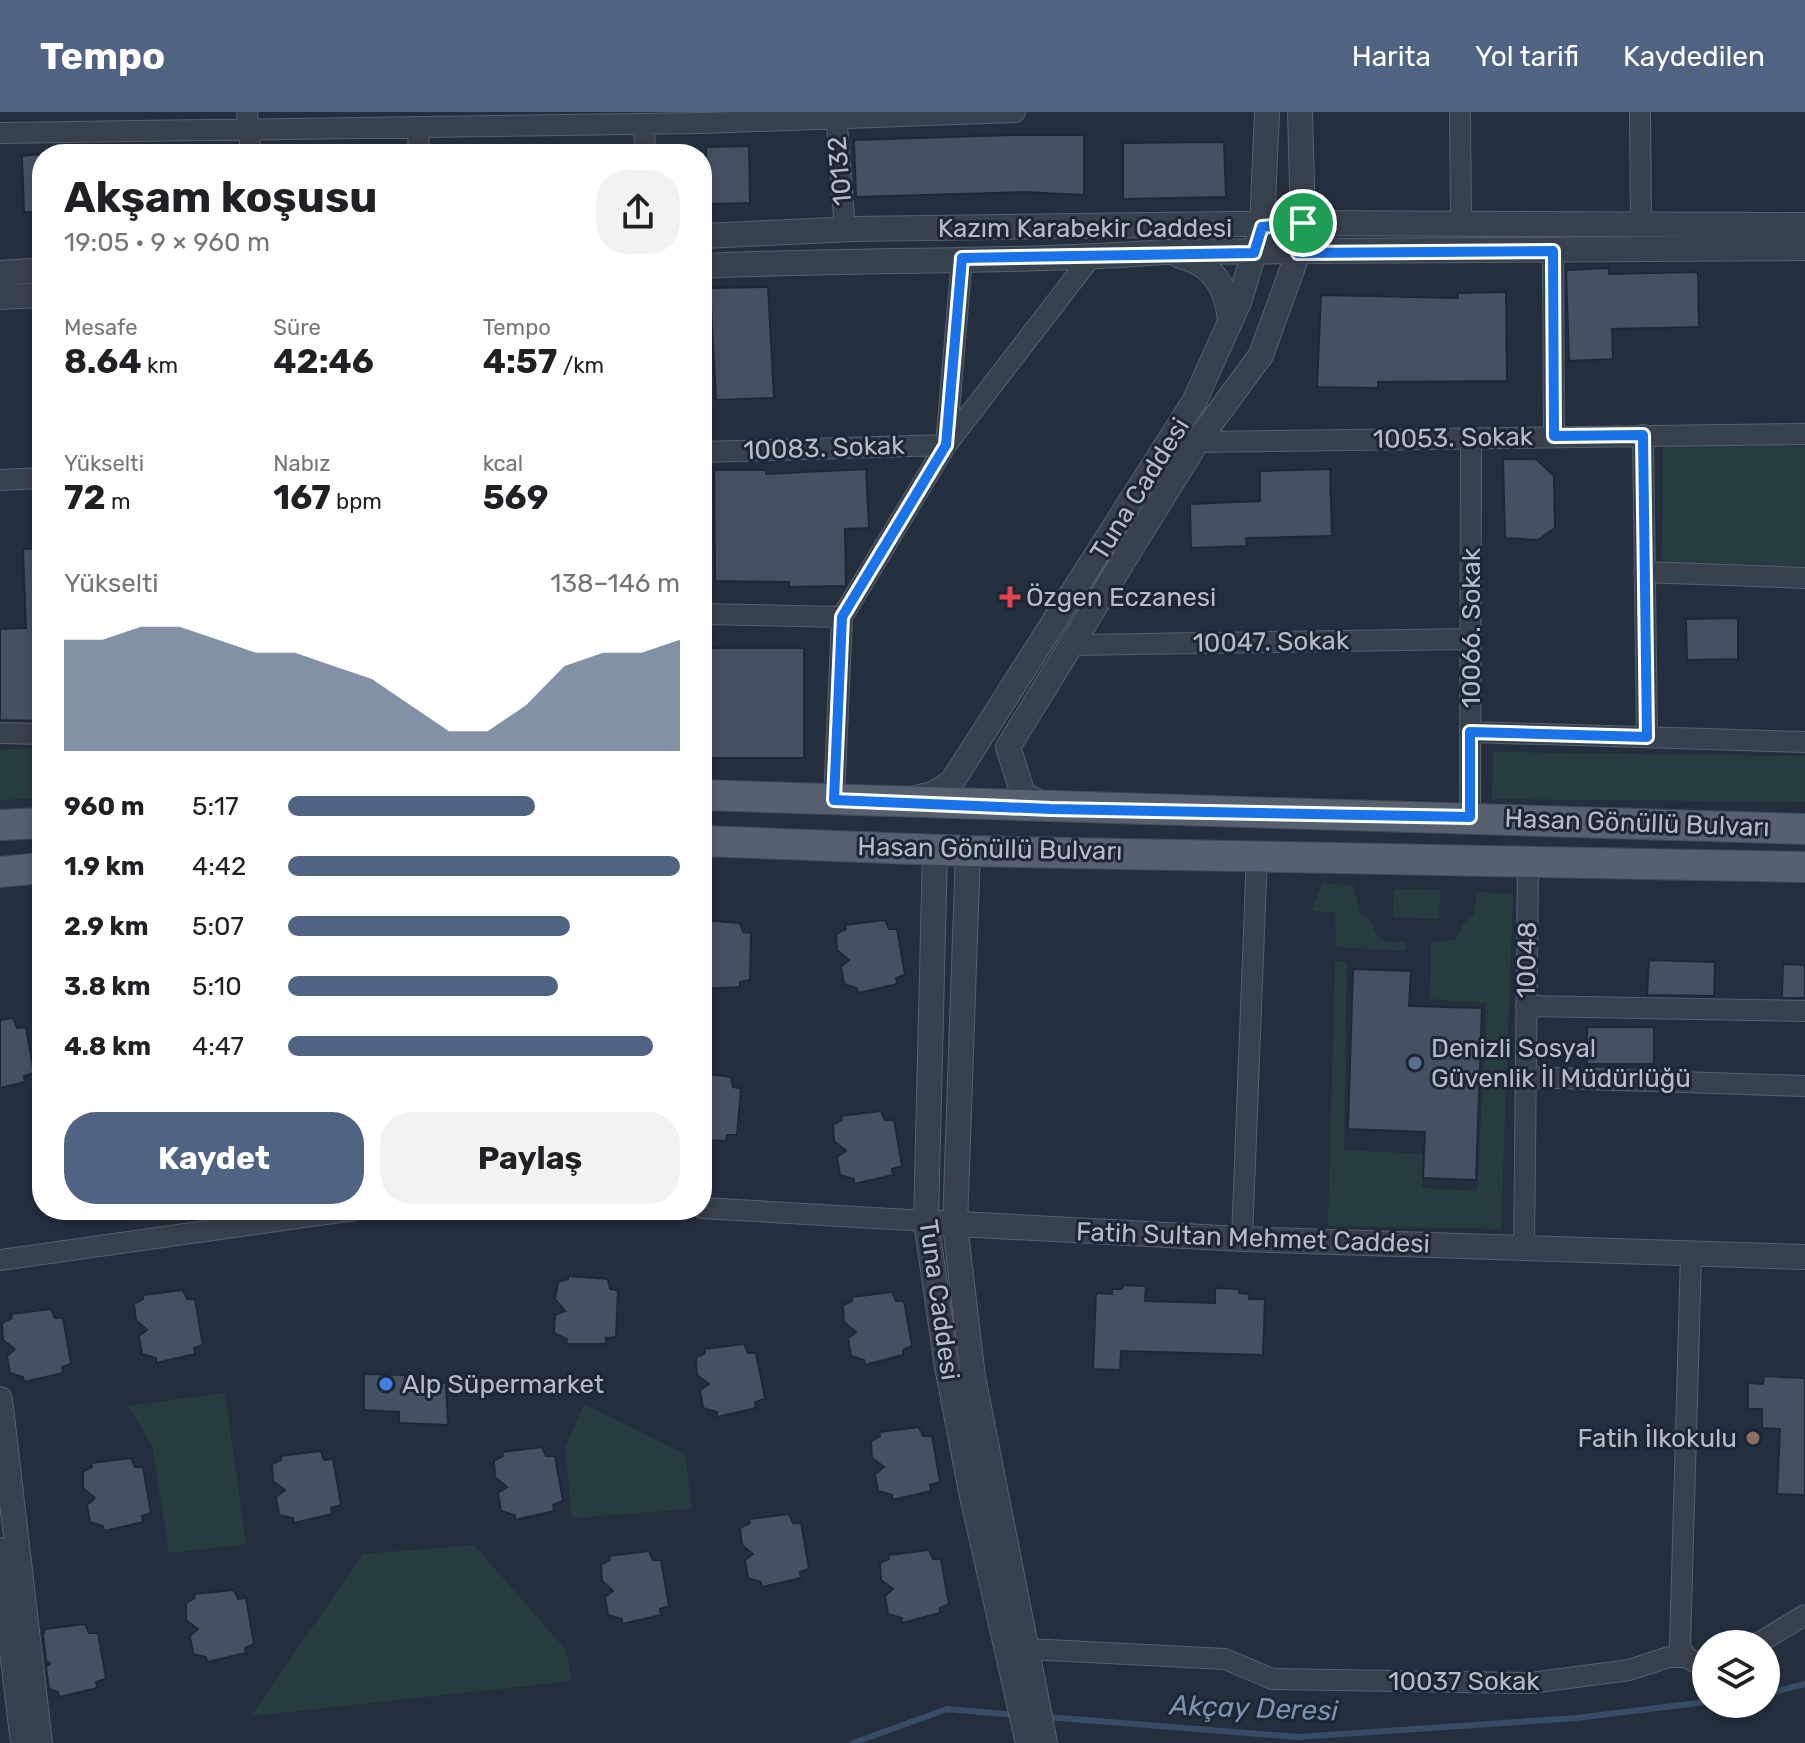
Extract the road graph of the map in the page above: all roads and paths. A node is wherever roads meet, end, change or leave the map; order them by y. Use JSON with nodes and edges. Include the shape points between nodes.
{"nodes":[{"id":1,"x":1015,"y":112,"type":"edge"},
{"id":2,"x":1267,"y":112,"type":"edge"},
{"id":3,"x":1300,"y":112,"type":"edge"},
{"id":4,"x":1460,"y":112,"type":"edge"},
{"id":5,"x":1640,"y":112,"type":"edge"},
{"id":6,"x":836,"y":115,"type":"edge"},
{"id":7,"x":672,"y":118,"type":"edge"},
{"id":8,"x":248,"y":121,"type":"edge"},
{"id":9,"x":411,"y":122,"type":"edge"},
{"id":10,"x":644,"y":124,"type":"junction"},
{"id":11,"x":0,"y":133,"type":"edge"},
{"id":12,"x":250,"y":144,"type":"edge"},
{"id":13,"x":416,"y":144,"type":"edge"},
{"id":14,"x":645,"y":144,"type":"edge"},
{"id":15,"x":1303,"y":223,"type":"junction"},
{"id":16,"x":1641,"y":224,"type":"junction"},
{"id":17,"x":1461,"y":225,"type":"junction"},
{"id":18,"x":1805,"y":225,"type":"edge"},
{"id":19,"x":1262,"y":227,"type":"junction"},
{"id":20,"x":845,"y":230,"type":"junction"},
{"id":21,"x":712,"y":236,"type":"edge"},
{"id":22,"x":1805,"y":248,"type":"edge"},
{"id":23,"x":1553,"y":251,"type":"junction"},
{"id":24,"x":1166,"y":252,"type":"junction"},
{"id":25,"x":1254,"y":253,"type":"junction"},
{"id":26,"x":1298,"y":253,"type":"junction"},
{"id":27,"x":1091,"y":257,"type":"junction"},
{"id":28,"x":962,"y":258,"type":"junction"},
{"id":29,"x":712,"y":266,"type":"edge"},
{"id":30,"x":32,"y":271,"type":"edge"},
{"id":31,"x":0,"y":273,"type":"edge"},
{"id":32,"x":32,"y":295,"type":"edge"},
{"id":33,"x":0,"y":297,"type":"edge"},
{"id":34,"x":1230,"y":323,"type":"junction"},
{"id":35,"x":1805,"y":434,"type":"edge"},
{"id":36,"x":1643,"y":435,"type":"junction"},
{"id":37,"x":1554,"y":436,"type":"junction"},
{"id":38,"x":1471,"y":438,"type":"junction"},
{"id":39,"x":1197,"y":442,"type":"junction"},
{"id":40,"x":946,"y":445,"type":"junction"},
{"id":41,"x":712,"y":452,"type":"edge"},
{"id":42,"x":32,"y":478,"type":"edge"},
{"id":43,"x":0,"y":480,"type":"edge"},
{"id":44,"x":1644,"y":572,"type":"junction"},
{"id":45,"x":1805,"y":578,"type":"edge"},
{"id":46,"x":712,"y":614,"type":"edge"},
{"id":47,"x":842,"y":617,"type":"junction"},
{"id":48,"x":1471,"y":639,"type":"junction"},
{"id":49,"x":1072,"y":645,"type":"junction"},
{"id":50,"x":1470,"y":732,"type":"junction"},
{"id":51,"x":0,"y":733,"type":"edge"},
{"id":52,"x":32,"y":734,"type":"edge"},
{"id":53,"x":1647,"y":737,"type":"junction"},
{"id":54,"x":1805,"y":742,"type":"edge"},
{"id":55,"x":712,"y":795,"type":"edge"},
{"id":56,"x":834,"y":800,"type":"junction"},
{"id":57,"x":899,"y":803,"type":"junction"},
{"id":58,"x":1051,"y":809,"type":"junction"},
{"id":59,"x":1470,"y":817,"type":"junction"},
{"id":60,"x":32,"y":823,"type":"edge"},
{"id":61,"x":0,"y":825,"type":"edge"},
{"id":62,"x":1805,"y":829,"type":"edge"},
{"id":63,"x":712,"y":841,"type":"edge"},
{"id":64,"x":935,"y":850,"type":"junction"},
{"id":65,"x":968,"y":851,"type":"junction"},
{"id":66,"x":1257,"y":854,"type":"junction"},
{"id":67,"x":1528,"y":863,"type":"junction"},
{"id":68,"x":1805,"y":867,"type":"edge"},
{"id":69,"x":32,"y":869,"type":"edge"},
{"id":70,"x":0,"y":872,"type":"edge"},
{"id":71,"x":1526,"y":1006,"type":"junction"},
{"id":72,"x":1805,"y":1011,"type":"edge"},
{"id":73,"x":1526,"y":1077,"type":"junction"},
{"id":74,"x":1805,"y":1086,"type":"edge"},
{"id":75,"x":712,"y":1209,"type":"edge"},
{"id":76,"x":283,"y":1220,"type":"edge"},
{"id":77,"x":926,"y":1221,"type":"junction"},
{"id":78,"x":955,"y":1225,"type":"junction"},
{"id":79,"x":1242,"y":1239,"type":"junction"},
{"id":80,"x":1524,"y":1249,"type":"junction"},
{"id":81,"x":1691,"y":1254,"type":"junction"},
{"id":82,"x":1805,"y":1257,"type":"edge"},
{"id":83,"x":0,"y":1260,"type":"edge"},
{"id":84,"x":0,"y":1399,"type":"edge"},
{"id":85,"x":0,"y":1550,"type":"edge"},
{"id":86,"x":1805,"y":1615,"type":"edge"},
{"id":87,"x":1780,"y":1630,"type":"edge"},
{"id":88,"x":1686,"y":1657,"type":"junction"},
{"id":89,"x":1022,"y":1658,"type":"junction"},
{"id":90,"x":1692,"y":1660,"type":"edge"},
{"id":91,"x":23,"y":1743,"type":"edge"},
{"id":92,"x":40,"y":1743,"type":"edge"},
{"id":93,"x":1028,"y":1743,"type":"edge"},
{"id":94,"x":1045,"y":1743,"type":"edge"}],
"edges":[{"from":1,"to":6,"type":"street"},
{"from":2,"to":19,"type":"street","name":"Tuna Caddesi"},
{"from":3,"to":15,"type":"street","name":"Tuna Caddesi"},
{"from":4,"to":17,"type":"street"},
{"from":5,"to":16,"type":"street"},
{"from":6,"to":7,"type":"street"},
{"from":6,"to":20,"type":"street","name":"10132"},
{"from":7,"to":10,"type":"street"},
{"from":8,"to":9,"type":"street"},
{"from":8,"to":11,"type":"street"},
{"from":8,"to":12,"type":"street"},
{"from":9,"to":10,"type":"street"},
{"from":9,"to":13,"type":"street"},
{"from":10,"to":14,"type":"street"},
{"from":15,"to":17,"type":"street","name":"Kazım Karabekir Caddesi"},
{"from":15,"to":19,"type":"street","name":"Kazım Karabekir Caddesi"},
{"from":15,"to":26,"type":"street","name":"Tuna Caddesi"},
{"from":16,"to":17,"type":"street","name":"Kazım Karabekir Caddesi"},
{"from":16,"to":18,"type":"street","name":"Kazım Karabekir Caddesi"},
{"from":19,"to":20,"type":"street","name":"Kazım Karabekir Caddesi"},
{"from":19,"to":25,"type":"street","name":"Tuna Caddesi"},
{"from":20,"to":21,"type":"street","name":"Kazım Karabekir Caddesi"},
{"from":22,"to":23,"type":"street","name":"Kazım Karabekir Caddesi"},
{"from":23,"to":26,"type":"street","name":"Kazım Karabekir Caddesi"},
{"from":23,"to":37,"type":"street"},
{"from":24,"to":25,"type":"street","name":"Kazım Karabekir Caddesi"},
{"from":24,"to":27,"type":"street","name":"Kazım Karabekir Caddesi"},
{"from":24,"to":34,"type":"street","via":[[1196,260],[1215,275],[1228,300]]},
{"from":25,"to":26,"type":"street","name":"Kazım Karabekir Caddesi"},
{"from":25,"to":34,"type":"street","name":"Tuna Caddesi"},
{"from":26,"to":39,"type":"street","name":"Tuna Caddesi","via":[[1261,355]]},
{"from":27,"to":28,"type":"street","name":"Kazım Karabekir Caddesi"},
{"from":27,"to":40,"type":"street"},
{"from":28,"to":29,"type":"street","name":"Kazım Karabekir Caddesi"},
{"from":28,"to":40,"type":"street"},
{"from":30,"to":31,"type":"street"},
{"from":32,"to":33,"type":"street"},
{"from":34,"to":57,"type":"street","name":"Tuna Caddesi","via":[[1194,402],[952,782],[933,794]]},
{"from":35,"to":36,"type":"street","name":"10053. Sokak"},
{"from":36,"to":37,"type":"street","name":"10053. Sokak"},
{"from":36,"to":44,"type":"street"},
{"from":37,"to":38,"type":"street","name":"10053. Sokak"},
{"from":38,"to":39,"type":"street","name":"10053. Sokak"},
{"from":38,"to":48,"type":"street","name":"10066. Sokak"},
{"from":39,"to":49,"type":"street","name":"Tuna Caddesi"},
{"from":40,"to":41,"type":"street","name":"10083. Sokak"},
{"from":40,"to":47,"type":"street"},
{"from":42,"to":43,"type":"street"},
{"from":44,"to":45,"type":"street"},
{"from":44,"to":53,"type":"street"},
{"from":46,"to":47,"type":"street"},
{"from":47,"to":56,"type":"street"},
{"from":48,"to":49,"type":"street","name":"10047. Sokak"},
{"from":48,"to":50,"type":"street","name":"10066. Sokak"},
{"from":49,"to":58,"type":"street","name":"Tuna Caddesi","via":[[1008,747],[1023,794]]},
{"from":50,"to":53,"type":"street"},
{"from":50,"to":59,"type":"street","name":"10066. Sokak"},
{"from":51,"to":52,"type":"street"},
{"from":53,"to":54,"type":"street"},
{"from":55,"to":56,"type":"main road","name":"Hasan Gönüllü Bulvarı"},
{"from":56,"to":57,"type":"main road","name":"Hasan Gönüllü Bulvarı"},
{"from":57,"to":58,"type":"main road","name":"Hasan Gönüllü Bulvarı"},
{"from":58,"to":59,"type":"main road","name":"Hasan Gönüllü Bulvarı"},
{"from":59,"to":62,"type":"main road","name":"Hasan Gönüllü Bulvarı"},
{"from":60,"to":61,"type":"main road"},
{"from":63,"to":64,"type":"main road","name":"Hasan Gönüllü Bulvarı"},
{"from":64,"to":65,"type":"main road","name":"Hasan Gönüllü Bulvarı"},
{"from":64,"to":77,"type":"street","name":"Tuna Caddesi"},
{"from":65,"to":66,"type":"main road","name":"Hasan Gönüllü Bulvarı"},
{"from":65,"to":78,"type":"street","name":"Tuna Caddesi"},
{"from":66,"to":67,"type":"main road","name":"Hasan Gönüllü Bulvarı"},
{"from":66,"to":79,"type":"street"},
{"from":67,"to":68,"type":"main road","name":"Hasan Gönüllü Bulvarı"},
{"from":67,"to":71,"type":"street","name":"10048"},
{"from":69,"to":70,"type":"main road"},
{"from":71,"to":72,"type":"street"},
{"from":71,"to":73,"type":"street","name":"10048"},
{"from":73,"to":74,"type":"street"},
{"from":73,"to":80,"type":"street","name":"10048"},
{"from":75,"to":77,"type":"street","name":"Fatih Sultan Mehmet Caddesi"},
{"from":76,"to":83,"type":"street"},
{"from":77,"to":78,"type":"street","name":"Fatih Sultan Mehmet Caddesi"},
{"from":77,"to":89,"type":"street","name":"Tuna Caddesi","via":[[947,1367]]},
{"from":78,"to":79,"type":"street","name":"Fatih Sultan Mehmet Caddesi"},
{"from":78,"to":89,"type":"street","name":"Tuna Caddesi","via":[[973,1377]]},
{"from":79,"to":80,"type":"street","name":"Fatih Sultan Mehmet Caddesi"},
{"from":80,"to":81,"type":"street","name":"Fatih Sultan Mehmet Caddesi"},
{"from":81,"to":82,"type":"street","name":"Fatih Sultan Mehmet Caddesi"},
{"from":81,"to":88,"type":"street","via":[[1680,1647]]},
{"from":84,"to":92,"type":"street"},
{"from":85,"to":91,"type":"street"},
{"from":86,"to":87,"type":"street"},
{"from":88,"to":89,"type":"street","name":"10037 Sokak","via":[[1629,1670],[1490,1684],[1272,1679],[1225,1659]]},
{"from":88,"to":90,"type":"street"},
{"from":89,"to":93,"type":"street","name":"Tuna Caddesi"},
{"from":89,"to":94,"type":"street","name":"Tuna Caddesi"}]}
